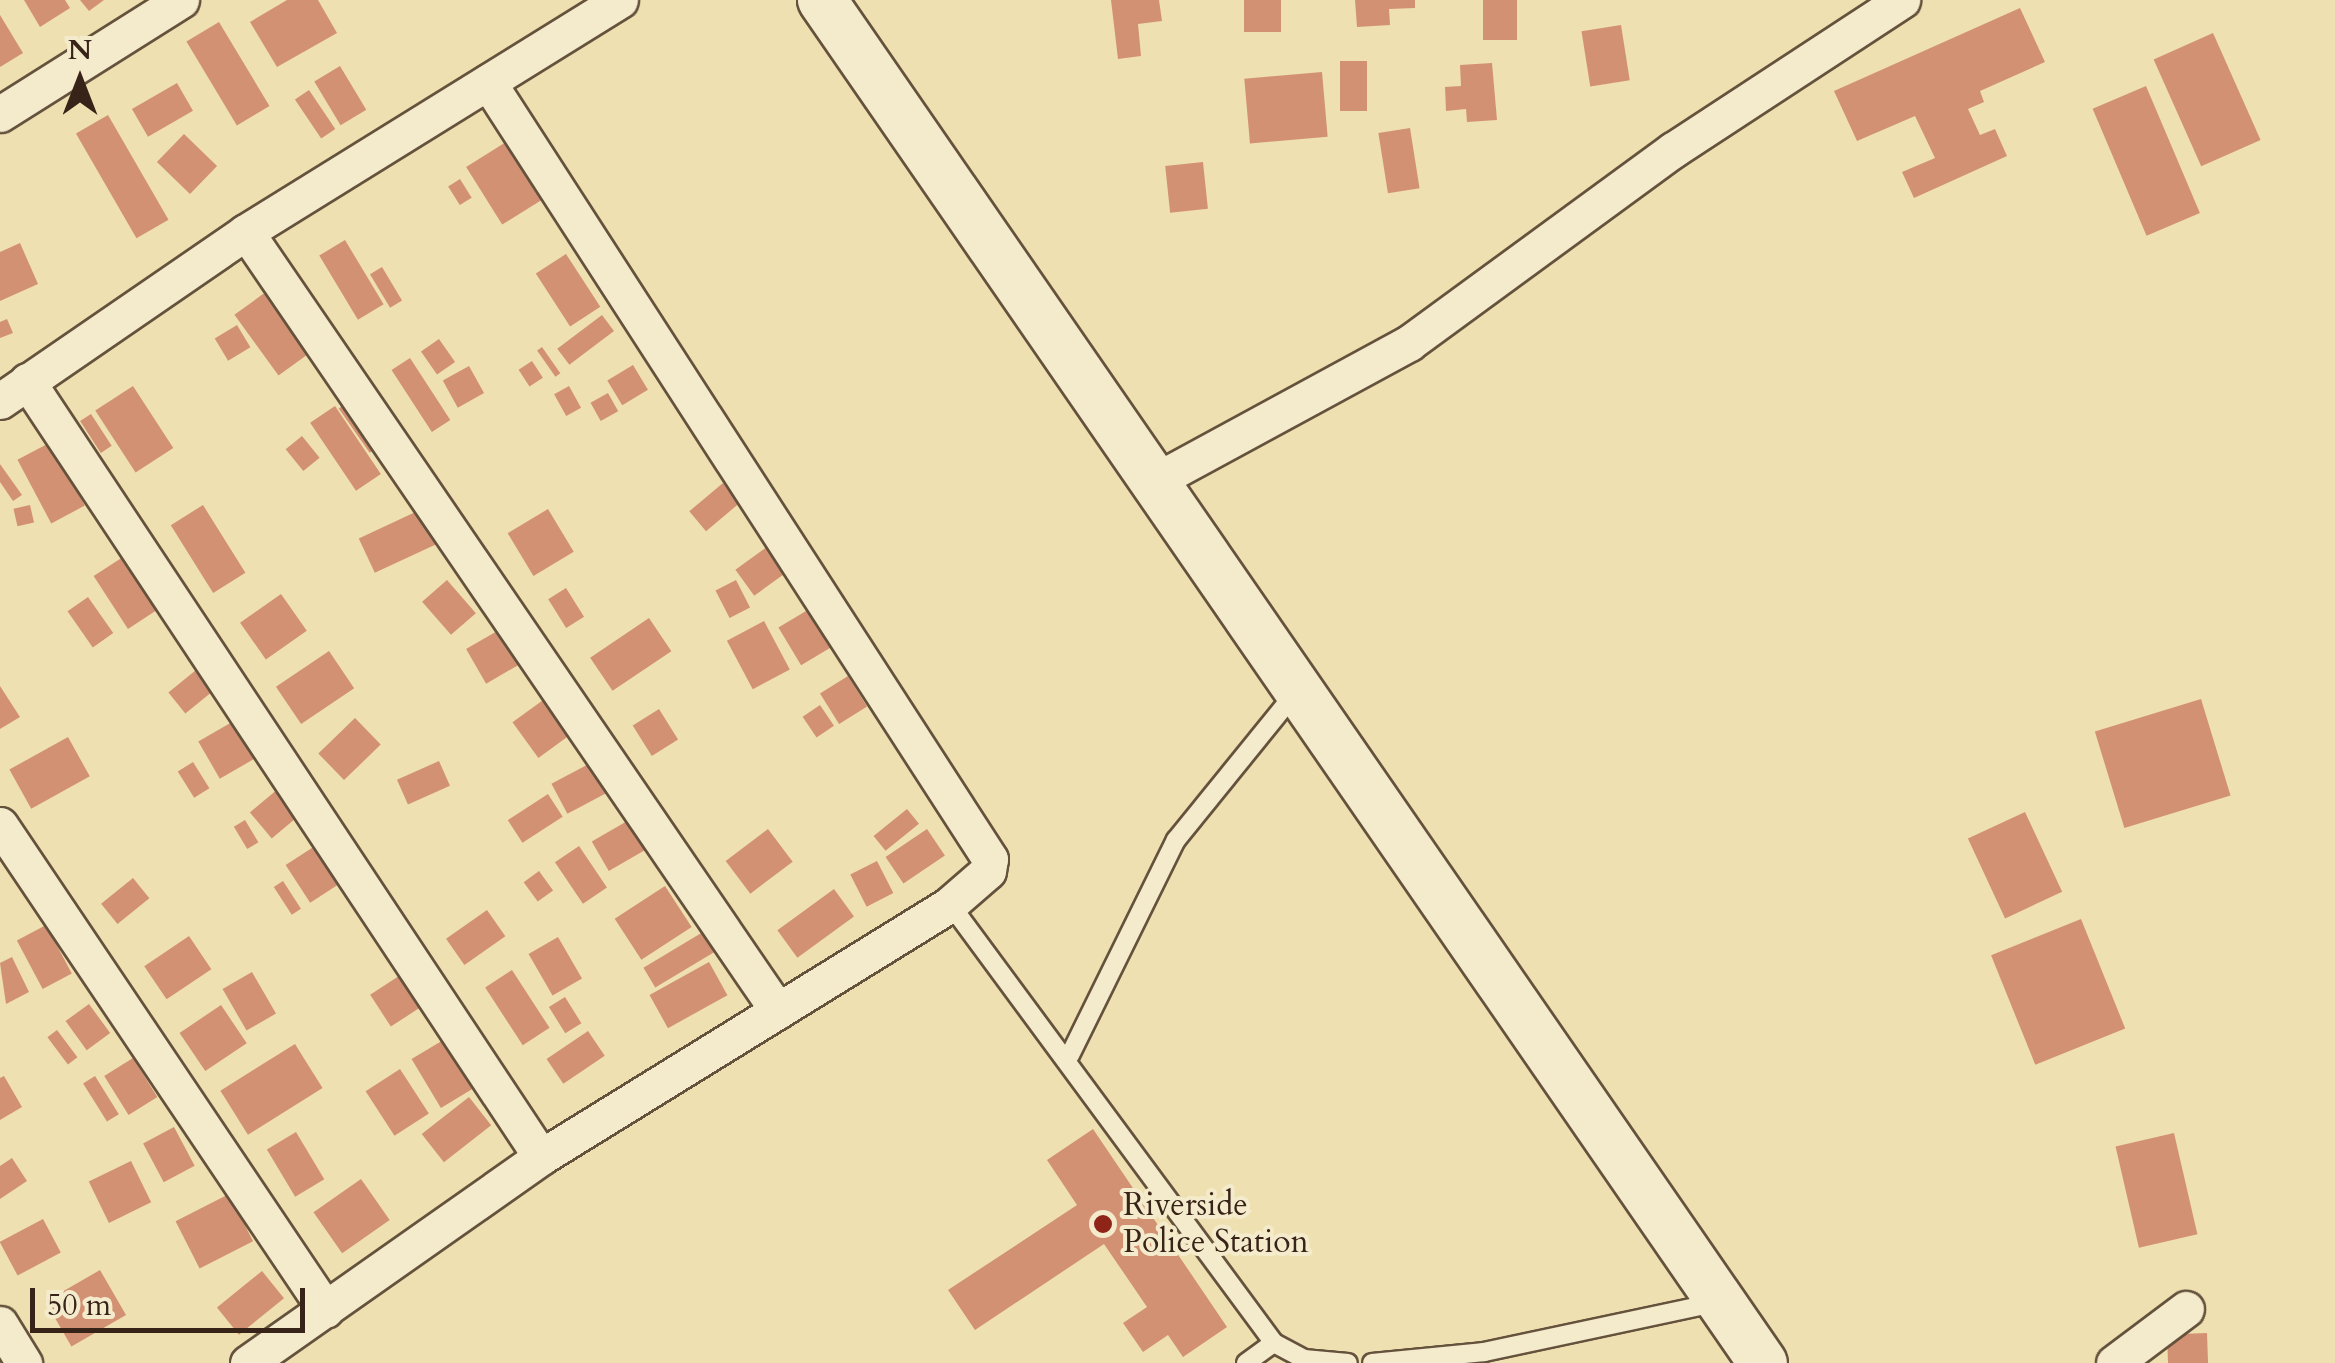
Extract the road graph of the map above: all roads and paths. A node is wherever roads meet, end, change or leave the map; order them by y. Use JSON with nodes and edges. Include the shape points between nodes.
{"nodes":[{"id":1,"x":181,"y":0,"type":"edge"},
{"id":2,"x":620,"y":0,"type":"edge"},
{"id":3,"x":822,"y":0,"type":"edge"},
{"id":4,"x":1902,"y":0,"type":"edge"},
{"id":5,"x":488,"y":82,"type":"junction"},
{"id":6,"x":0,"y":114,"type":"edge"},
{"id":7,"x":246,"y":232,"type":"junction"},
{"id":8,"x":14,"y":391,"type":"edge"},
{"id":9,"x":1155,"y":482,"type":"junction"},
{"id":10,"x":1301,"y":686,"type":"junction"},
{"id":11,"x":0,"y":825,"type":"edge"},
{"id":12,"x":950,"y":904,"type":"junction"},
{"id":13,"x":778,"y":1011,"type":"junction"},
{"id":14,"x":1070,"y":1054,"type":"junction"},
{"id":15,"x":540,"y":1156,"type":"junction"},
{"id":16,"x":1721,"y":1301,"type":"junction"},
{"id":17,"x":2186,"y":1309,"type":"dead end"},
{"id":18,"x":326,"y":1310,"type":"junction"},
{"id":19,"x":0,"y":1324,"type":"edge"},
{"id":20,"x":1274,"y":1343,"type":"junction"},
{"id":21,"x":24,"y":1363,"type":"edge"},
{"id":22,"x":248,"y":1363,"type":"edge"},
{"id":23,"x":1246,"y":1363,"type":"edge"},
{"id":24,"x":1348,"y":1363,"type":"edge"},
{"id":25,"x":1372,"y":1363,"type":"edge"},
{"id":26,"x":1763,"y":1363,"type":"edge"},
{"id":27,"x":2114,"y":1363,"type":"edge"}],
"edges":[{"from":1,"to":6,"type":"street"},
{"from":2,"to":5,"type":"street"},
{"from":3,"to":9,"type":"main road"},
{"from":4,"to":9,"type":"street","via":[[1674,150],[1409,344]]},
{"from":5,"to":7,"type":"street"},
{"from":5,"to":12,"type":"street","via":[[990,859],[981,884]]},
{"from":7,"to":8,"type":"street"},
{"from":7,"to":13,"type":"street"},
{"from":8,"to":15,"type":"street"},
{"from":9,"to":10,"type":"main road"},
{"from":10,"to":14,"type":"lane","via":[[1176,840]]},
{"from":10,"to":16,"type":"main road"},
{"from":11,"to":18,"type":"street"},
{"from":12,"to":13,"type":"street"},
{"from":12,"to":14,"type":"lane"},
{"from":13,"to":15,"type":"street"},
{"from":14,"to":20,"type":"lane"},
{"from":15,"to":18,"type":"street"},
{"from":16,"to":25,"type":"lane","via":[[1484,1352]]},
{"from":16,"to":26,"type":"main road"},
{"from":17,"to":27,"type":"street"},
{"from":18,"to":22,"type":"street"},
{"from":19,"to":21,"type":"street"},
{"from":20,"to":23,"type":"lane"},
{"from":20,"to":24,"type":"lane","via":[[1304,1359]]}]}
